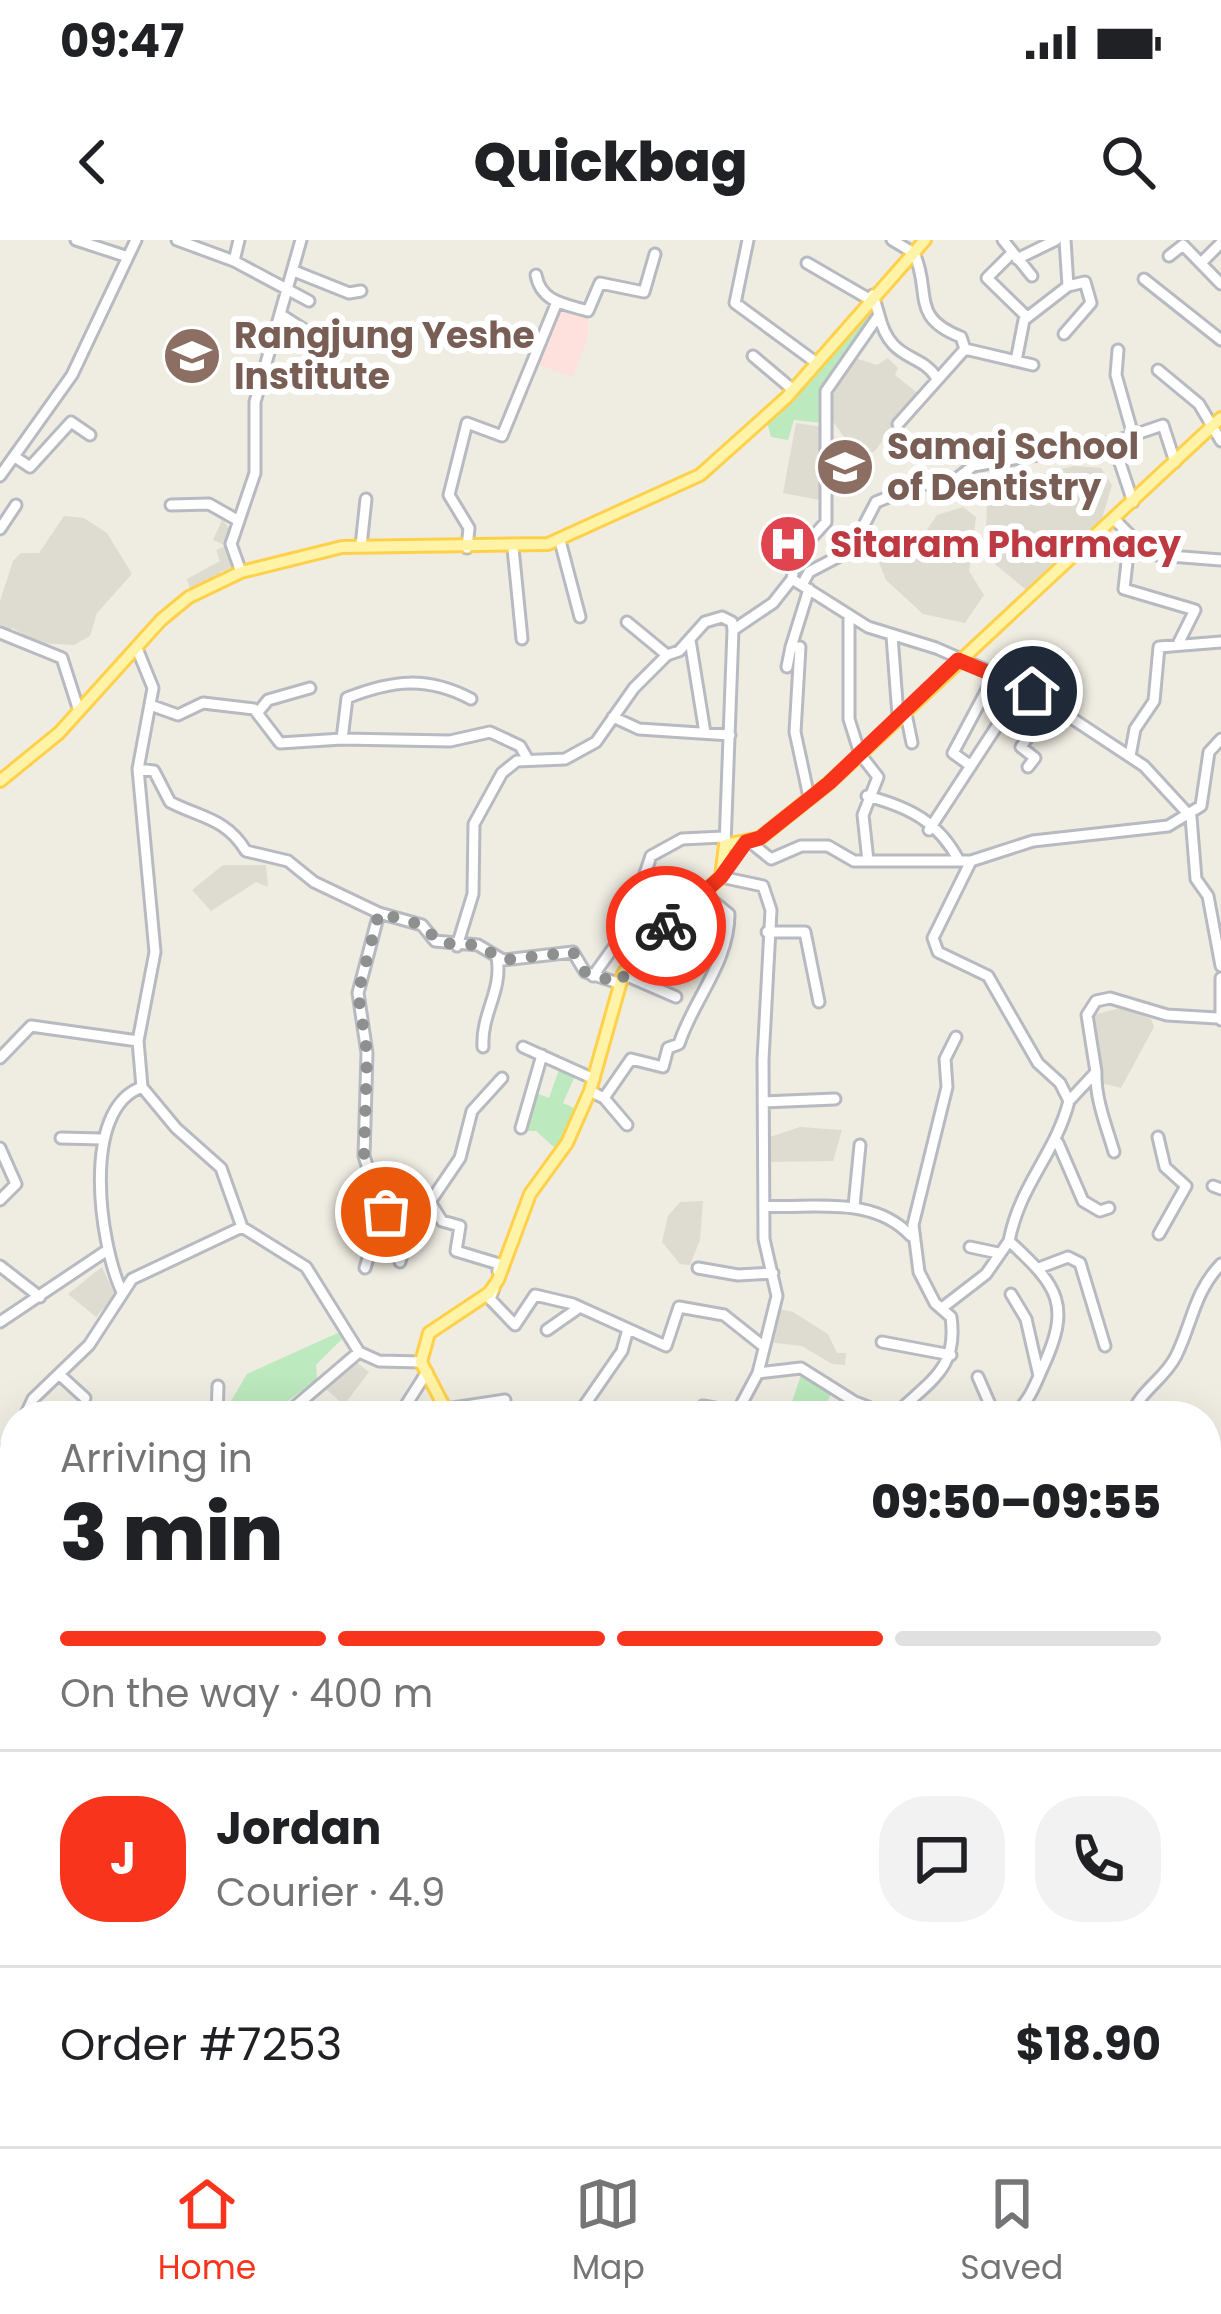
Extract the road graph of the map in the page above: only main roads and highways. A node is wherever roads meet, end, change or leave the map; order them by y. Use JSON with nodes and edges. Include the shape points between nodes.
{"nodes":[{"id":1,"x":926,"y":240,"type":"edge"},
{"id":2,"x":1217,"y":422,"type":"edge"},
{"id":3,"x":0,"y":781,"type":"edge"},
{"id":4,"x":748,"y":842,"type":"junction"},
{"id":5,"x":726,"y":864,"type":"junction"},
{"id":6,"x":442,"y":1401,"type":"edge"}],
"edges":[{"from":1,"to":3,"type":"main road","via":[[700,475],[560,541],[361,546],[241,572],[178,605]]},
{"from":2,"to":4,"type":"main road","via":[[860,754]]},
{"from":4,"to":5,"type":"main road"},
{"from":4,"to":5,"type":"main road","via":[[724,841]]},
{"from":5,"to":6,"type":"main road","via":[[621,979],[592,1085],[567,1143],[530,1194],[497,1281],[430,1334],[424,1367]]}]}
